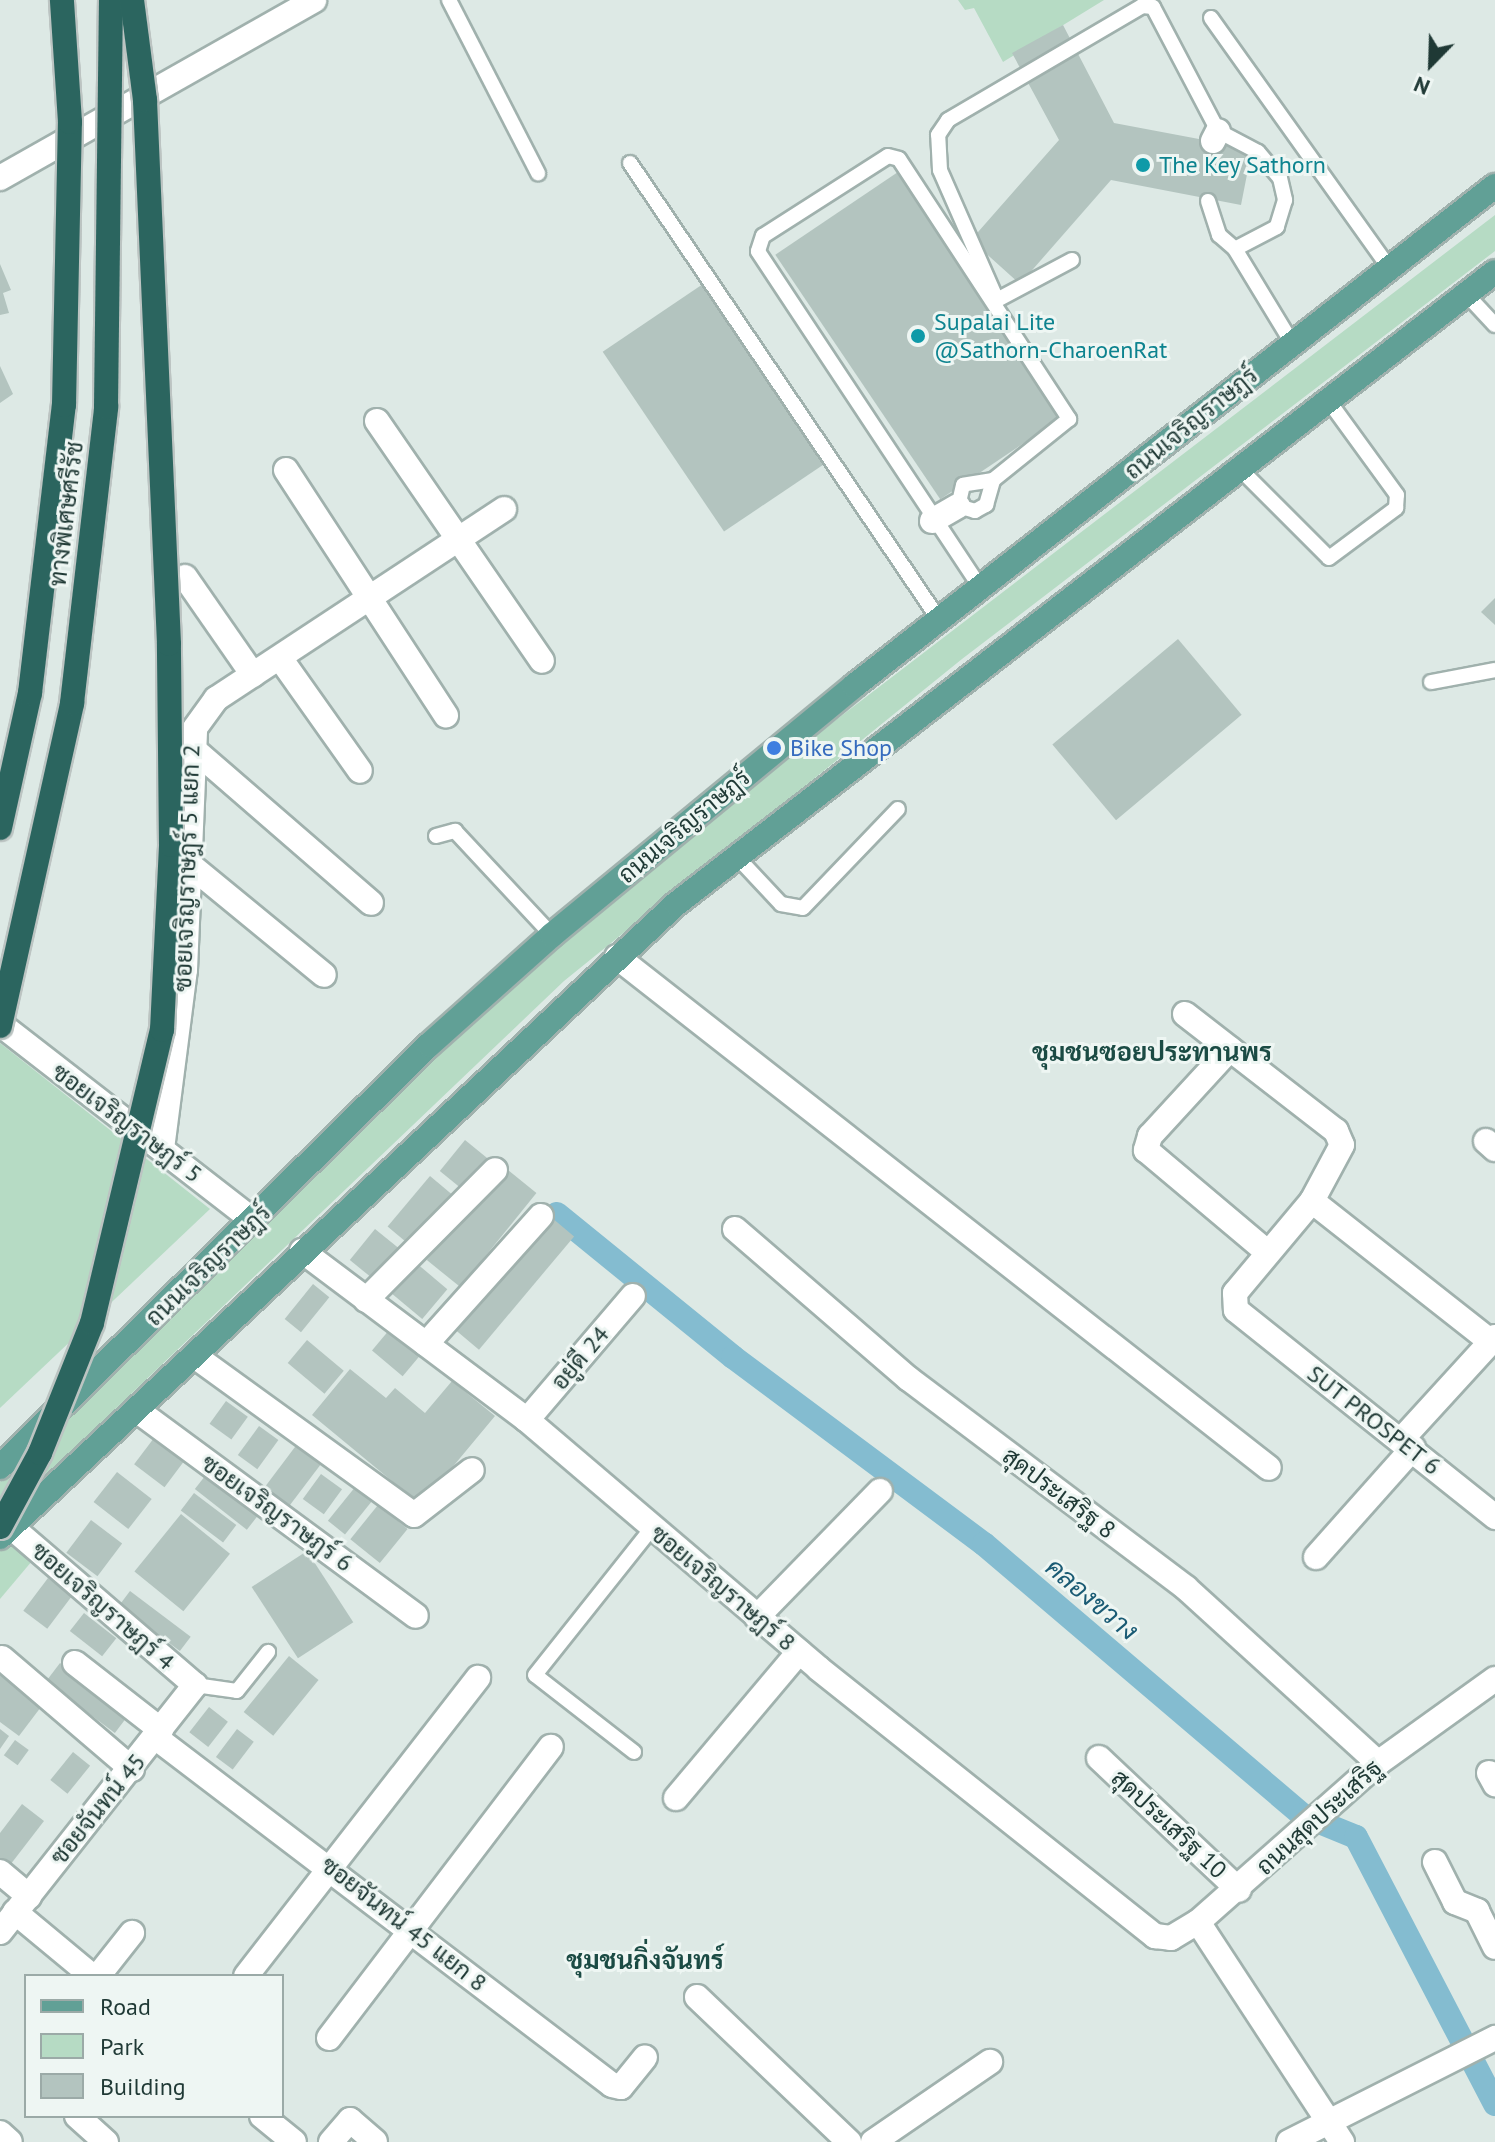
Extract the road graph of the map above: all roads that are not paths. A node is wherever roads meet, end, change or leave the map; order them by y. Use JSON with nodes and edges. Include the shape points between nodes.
{"nodes":[{"id":1,"x":62,"y":0,"type":"edge"},
{"id":2,"x":111,"y":0,"type":"edge"},
{"id":3,"x":132,"y":0,"type":"edge"},
{"id":4,"x":314,"y":0,"type":"edge"},
{"id":5,"x":449,"y":0,"type":"edge"},
{"id":6,"x":1211,"y":18,"type":"dead end"},
{"id":7,"x":630,"y":163,"type":"dead end"},
{"id":8,"x":538,"y":173,"type":"dead end"},
{"id":9,"x":0,"y":178,"type":"edge"},
{"id":10,"x":1495,"y":186,"type":"edge"},
{"id":11,"x":1208,"y":201,"type":"dead end"},
{"id":12,"x":1235,"y":249,"type":"junction"},
{"id":13,"x":1072,"y":260,"type":"dead end"},
{"id":14,"x":1390,"y":269,"type":"junction"},
{"id":15,"x":1495,"y":272,"type":"edge"},
{"id":16,"x":1467,"y":295,"type":"junction"},
{"id":17,"x":1495,"y":325,"type":"edge"},
{"id":18,"x":1291,"y":341,"type":"junction"},
{"id":19,"x":1328,"y":400,"type":"junction"},
{"id":20,"x":377,"y":421,"type":"dead end"},
{"id":21,"x":1239,"y":468,"type":"junction"},
{"id":22,"x":286,"y":470,"type":"dead end"},
{"id":23,"x":993,"y":480,"type":"junction"},
{"id":24,"x":958,"y":506,"type":"junction"},
{"id":25,"x":504,"y":509,"type":"dead end"},
{"id":26,"x":932,"y":521,"type":"junction"},
{"id":27,"x":459,"y":540,"type":"junction"},
{"id":28,"x":185,"y":577,"type":"dead end"},
{"id":29,"x":982,"y":590,"type":"junction"},
{"id":30,"x":373,"y":598,"type":"junction"},
{"id":31,"x":940,"y":621,"type":"junction"},
{"id":32,"x":280,"y":658,"type":"junction"},
{"id":33,"x":542,"y":661,"type":"dead end"},
{"id":34,"x":1495,"y":670,"type":"edge"},
{"id":35,"x":253,"y":675,"type":"junction"},
{"id":36,"x":1431,"y":682,"type":"dead end"},
{"id":37,"x":446,"y":715,"type":"dead end"},
{"id":38,"x":191,"y":747,"type":"junction"},
{"id":39,"x":360,"y":771,"type":"dead end"},
{"id":40,"x":898,"y":809,"type":"dead end"},
{"id":41,"x":0,"y":828,"type":"edge"},
{"id":42,"x":436,"y":836,"type":"dead end"},
{"id":43,"x":738,"y":858,"type":"junction"},
{"id":44,"x":190,"y":865,"type":"junction"},
{"id":45,"x":371,"y":903,"type":"dead end"},
{"id":46,"x":552,"y":935,"type":"junction"},
{"id":47,"x":617,"y":957,"type":"junction"},
{"id":48,"x":324,"y":975,"type":"dead end"},
{"id":49,"x":1185,"y":1014,"type":"dead end"},
{"id":50,"x":0,"y":1025,"type":"edge"},
{"id":51,"x":1230,"y":1049,"type":"junction"},
{"id":52,"x":162,"y":1149,"type":"junction"},
{"id":53,"x":495,"y":1170,"type":"dead end"},
{"id":54,"x":1312,"y":1201,"type":"junction"},
{"id":55,"x":541,"y":1216,"type":"dead end"},
{"id":56,"x":254,"y":1221,"type":"junction"},
{"id":57,"x":735,"y":1229,"type":"dead end"},
{"id":58,"x":302,"y":1251,"type":"junction"},
{"id":59,"x":1266,"y":1251,"type":"junction"},
{"id":60,"x":633,"y":1296,"type":"dead end"},
{"id":61,"x":366,"y":1300,"type":"junction"},
{"id":62,"x":1493,"y":1340,"type":"edge"},
{"id":63,"x":426,"y":1344,"type":"junction"},
{"id":64,"x":196,"y":1357,"type":"junction"},
{"id":65,"x":138,"y":1411,"type":"junction"},
{"id":66,"x":527,"y":1420,"type":"junction"},
{"id":67,"x":1408,"y":1443,"type":"junction"},
{"id":68,"x":0,"y":1467,"type":"edge"},
{"id":69,"x":1269,"y":1468,"type":"dead end"},
{"id":70,"x":472,"y":1470,"type":"dead end"},
{"id":71,"x":880,"y":1491,"type":"dead end"},
{"id":72,"x":1495,"y":1517,"type":"edge"},
{"id":73,"x":652,"y":1528,"type":"junction"},
{"id":74,"x":4,"y":1530,"type":"edge"},
{"id":75,"x":1316,"y":1557,"type":"dead end"},
{"id":76,"x":416,"y":1616,"type":"dead end"},
{"id":77,"x":757,"y":1617,"type":"junction"},
{"id":78,"x":268,"y":1652,"type":"dead end"},
{"id":79,"x":799,"y":1652,"type":"junction"},
{"id":80,"x":2,"y":1658,"type":"edge"},
{"id":81,"x":75,"y":1663,"type":"dead end"},
{"id":82,"x":478,"y":1678,"type":"dead end"},
{"id":83,"x":1495,"y":1679,"type":"edge"},
{"id":84,"x":195,"y":1685,"type":"junction"},
{"id":85,"x":158,"y":1734,"type":"junction"},
{"id":86,"x":551,"y":1747,"type":"dead end"},
{"id":87,"x":634,"y":1752,"type":"dead end"},
{"id":88,"x":1099,"y":1758,"type":"dead end"},
{"id":89,"x":1378,"y":1763,"type":"junction"},
{"id":90,"x":132,"y":1769,"type":"junction"},
{"id":91,"x":676,"y":1798,"type":"dead end"},
{"id":92,"x":1435,"y":1862,"type":"dead end"},
{"id":93,"x":328,"y":1864,"type":"junction"},
{"id":94,"x":0,"y":1872,"type":"edge"},
{"id":95,"x":1239,"y":1890,"type":"junction"},
{"id":96,"x":22,"y":1904,"type":"junction"},
{"id":97,"x":1198,"y":1922,"type":"junction"},
{"id":98,"x":1141,"y":1929,"type":"joint"},
{"id":99,"x":411,"y":1930,"type":"junction"},
{"id":100,"x":0,"y":1932,"type":"edge"},
{"id":101,"x":132,"y":1933,"type":"dead end"},
{"id":102,"x":1495,"y":1947,"type":"edge"},
{"id":103,"x":90,"y":1974,"type":"edge"},
{"id":104,"x":100,"y":1974,"type":"edge"},
{"id":105,"x":247,"y":1974,"type":"edge"},
{"id":106,"x":697,"y":1997,"type":"dead end"},
{"id":107,"x":329,"y":2038,"type":"dead end"},
{"id":108,"x":1477,"y":2046,"type":"edge"},
{"id":109,"x":645,"y":2057,"type":"dead end"},
{"id":110,"x":990,"y":2062,"type":"dead end"},
{"id":111,"x":79,"y":2118,"type":"edge"},
{"id":112,"x":264,"y":2118,"type":"edge"},
{"id":113,"x":1328,"y":2119,"type":"junction"},
{"id":114,"x":0,"y":2133,"type":"edge"},
{"id":115,"x":10,"y":2142,"type":"edge"},
{"id":116,"x":106,"y":2142,"type":"edge"},
{"id":117,"x":294,"y":2142,"type":"edge"},
{"id":118,"x":331,"y":2142,"type":"edge"},
{"id":119,"x":375,"y":2142,"type":"edge"},
{"id":120,"x":849,"y":2142,"type":"edge"},
{"id":121,"x":873,"y":2142,"type":"edge"},
{"id":122,"x":1289,"y":2142,"type":"edge"},
{"id":123,"x":1342,"y":2142,"type":"edge"}],
"edges":[{"from":1,"to":41,"type":"highway","name":"ทางพิเศษศรีรัช","bridge":true,"via":[[70,122],[64,405],[30,693]]},
{"from":2,"to":50,"type":"highway","name":"ทางพิเศษศรีรัช","bridge":true,"via":[[106,407],[72,703]]},
{"from":3,"to":74,"type":"highway","bridge":true,"via":[[145,100],[169,644],[171,845],[162,1030],[92,1323]]},
{"from":4,"to":9,"type":"street"},
{"from":5,"to":8,"type":"lane"},
{"from":6,"to":14,"type":"lane"},
{"from":7,"to":31,"type":"lane"},
{"from":10,"to":14,"type":"main road","name":"ถนนเจริญราษฎร์"},
{"from":11,"to":12,"type":"lane","via":[[1219,235]]},
{"from":12,"to":13,"type":"lane","via":[[1277,227],[1284,194],[1258,152],[1216,136],[1162,13],[1142,6],[948,120],[935,150],[997,300]]},
{"from":12,"to":18,"type":"lane"},
{"from":14,"to":18,"type":"main road","name":"ถนนเจริญราษฎร์"},
{"from":15,"to":16,"type":"main road"},
{"from":16,"to":17,"type":"lane"},
{"from":16,"to":19,"type":"main road"},
{"from":18,"to":29,"type":"main road","name":"ถนนเจริญราษฎร์"},
{"from":19,"to":21,"type":"main road"},
{"from":19,"to":21,"type":"lane","via":[[1397,495],[1396,508],[1329,558]]},
{"from":20,"to":27,"type":"street"},
{"from":21,"to":43,"type":"main road"},
{"from":22,"to":30,"type":"street"},
{"from":23,"to":24,"type":"lane","via":[[963,485]]},
{"from":23,"to":24,"type":"lane","via":[[986,505],[975,511]]},
{"from":23,"to":26,"type":"lane","via":[[1069,419],[899,159],[888,156],[763,236],[758,251]]},
{"from":24,"to":26,"type":"street"},
{"from":25,"to":27,"type":"street","name":"ซอยเจริญราษฎร์ 5 แยก 2"},
{"from":26,"to":29,"type":"lane"},
{"from":27,"to":30,"type":"street","name":"ซอยเจริญราษฎร์ 5 แยก 2"},
{"from":27,"to":33,"type":"street"},
{"from":28,"to":35,"type":"street"},
{"from":29,"to":31,"type":"main road","name":"ถนนเจริญราษฎร์"},
{"from":30,"to":32,"type":"street","name":"ซอยเจริญราษฎร์ 5 แยก 2"},
{"from":30,"to":37,"type":"street"},
{"from":31,"to":46,"type":"main road","name":"ถนนเจริญราษฎร์"},
{"from":32,"to":35,"type":"street","name":"ซอยเจริญราษฎร์ 5 แยก 2"},
{"from":32,"to":39,"type":"street"},
{"from":34,"to":36,"type":"lane"},
{"from":35,"to":38,"type":"street","name":"ซอยเจริญราษฎร์ 5 แยก 2","via":[[216,699],[195,728]]},
{"from":38,"to":44,"type":"street","name":"ซอยเจริญราษฎร์ 5 แยก 2"},
{"from":38,"to":45,"type":"street"},
{"from":40,"to":43,"type":"lane","via":[[803,908],[781,904]]},
{"from":42,"to":46,"type":"lane","via":[[455,831]]},
{"from":43,"to":47,"type":"main road"},
{"from":44,"to":48,"type":"street"},
{"from":44,"to":52,"type":"street","name":"ซอยเจริญราษฎร์ 5 แยก 2","via":[[174,1088]]},
{"from":46,"to":56,"type":"main road","name":"ถนนเจริญราษฎร์","via":[[429,1045]]},
{"from":47,"to":58,"type":"main road"},
{"from":47,"to":69,"type":"street"},
{"from":49,"to":51,"type":"street"},
{"from":50,"to":52,"type":"street","name":"ซอยเจริญราษฎร์ 5"},
{"from":51,"to":54,"type":"street","via":[[1336,1131],[1340,1160]]},
{"from":51,"to":59,"type":"street","via":[[1150,1136],[1146,1150]]},
{"from":52,"to":56,"type":"street","name":"ซอยเจริญราษฎร์ 5"},
{"from":53,"to":61,"type":"street"},
{"from":54,"to":59,"type":"street"},
{"from":54,"to":62,"type":"street"},
{"from":55,"to":63,"type":"street"},
{"from":56,"to":68,"type":"main road","name":"ถนนเจริญราษฎร์"},
{"from":57,"to":89,"type":"street","name":"สุดประเสริฐ 8","via":[[909,1379],[1186,1588]]},
{"from":58,"to":61,"type":"street","name":"ซอยเจริญราษฎร์ 8"},
{"from":58,"to":64,"type":"main road"},
{"from":59,"to":67,"type":"street","name":"SUT PROSPET 6","via":[[1235,1293],[1236,1310]]},
{"from":60,"to":66,"type":"street","name":"อยู่ดี 24"},
{"from":61,"to":63,"type":"street","name":"ซอยเจริญราษฎร์ 8"},
{"from":62,"to":67,"type":"street"},
{"from":63,"to":66,"type":"street","name":"ซอยเจริญราษฎร์ 8"},
{"from":64,"to":65,"type":"main road"},
{"from":64,"to":70,"type":"street","via":[[414,1515]]},
{"from":65,"to":74,"type":"main road"},
{"from":65,"to":76,"type":"street","name":"ซอยเจริญราษฎร์ 6"},
{"from":66,"to":73,"type":"street","name":"ซอยเจริญราษฎร์ 8"},
{"from":67,"to":72,"type":"street","name":"SUT PROSPET 6"},
{"from":67,"to":75,"type":"street"},
{"from":71,"to":77,"type":"street"},
{"from":73,"to":77,"type":"street","name":"ซอยเจริญราษฎร์ 8"},
{"from":73,"to":87,"type":"lane","via":[[535,1675]]},
{"from":74,"to":84,"type":"street","name":"ซอยเจริญราษฎร์ 4"},
{"from":77,"to":79,"type":"street","name":"ซอยเจริญราษฎร์ 8"},
{"from":78,"to":84,"type":"lane","via":[[237,1691]]},
{"from":79,"to":91,"type":"street"},
{"from":79,"to":98,"type":"street","name":"ซอยเจริญราษฎร์ 8"},
{"from":80,"to":90,"type":"street"},
{"from":81,"to":85,"type":"street","name":"ซอยจันทน์ 45 แยก 8"},
{"from":82,"to":93,"type":"street"},
{"from":83,"to":89,"type":"street","name":"ถนนสุดประเสริฐ"},
{"from":84,"to":85,"type":"street","name":"ซอยจันทน์ 45"},
{"from":85,"to":90,"type":"street","name":"ซอยจันทน์ 45"},
{"from":85,"to":93,"type":"street","name":"ซอยจันทน์ 45 แยก 8"},
{"from":86,"to":99,"type":"street"},
{"from":88,"to":95,"type":"street","name":"สุดประเสริฐ 10"},
{"from":89,"to":95,"type":"street","name":"ถนนสุดประเสริฐ"},
{"from":90,"to":96,"type":"street","name":"ซอยจันทน์ 45"},
{"from":92,"to":102,"type":"street","via":[[1455,1902],[1477,1911]]},
{"from":93,"to":99,"type":"street","name":"ซอยจันทน์ 45 แยก 8"},
{"from":93,"to":105,"type":"street"},
{"from":94,"to":96,"type":"street"},
{"from":95,"to":97,"type":"street","name":"ถนนสุดประเสริฐ"},
{"from":96,"to":100,"type":"street","name":"ซอยจันทน์ 45"},
{"from":96,"to":103,"type":"street"},
{"from":97,"to":98,"type":"street","name":"ถนนสุดประเสริฐ","via":[[1171,1938]]},
{"from":97,"to":113,"type":"street"},
{"from":99,"to":107,"type":"street"},
{"from":99,"to":109,"type":"street","name":"ซอยจันทน์ 45 แยก 8","via":[[612,2085],[621,2087]]},
{"from":101,"to":104,"type":"street"},
{"from":106,"to":120,"type":"street"},
{"from":108,"to":113,"type":"street"},
{"from":110,"to":121,"type":"street"},
{"from":111,"to":116,"type":"street"},
{"from":112,"to":117,"type":"street"},
{"from":113,"to":122,"type":"street"},
{"from":113,"to":123,"type":"street"},
{"from":114,"to":115,"type":"street"},
{"from":118,"to":119,"type":"street","via":[[350,2120]]}]}
